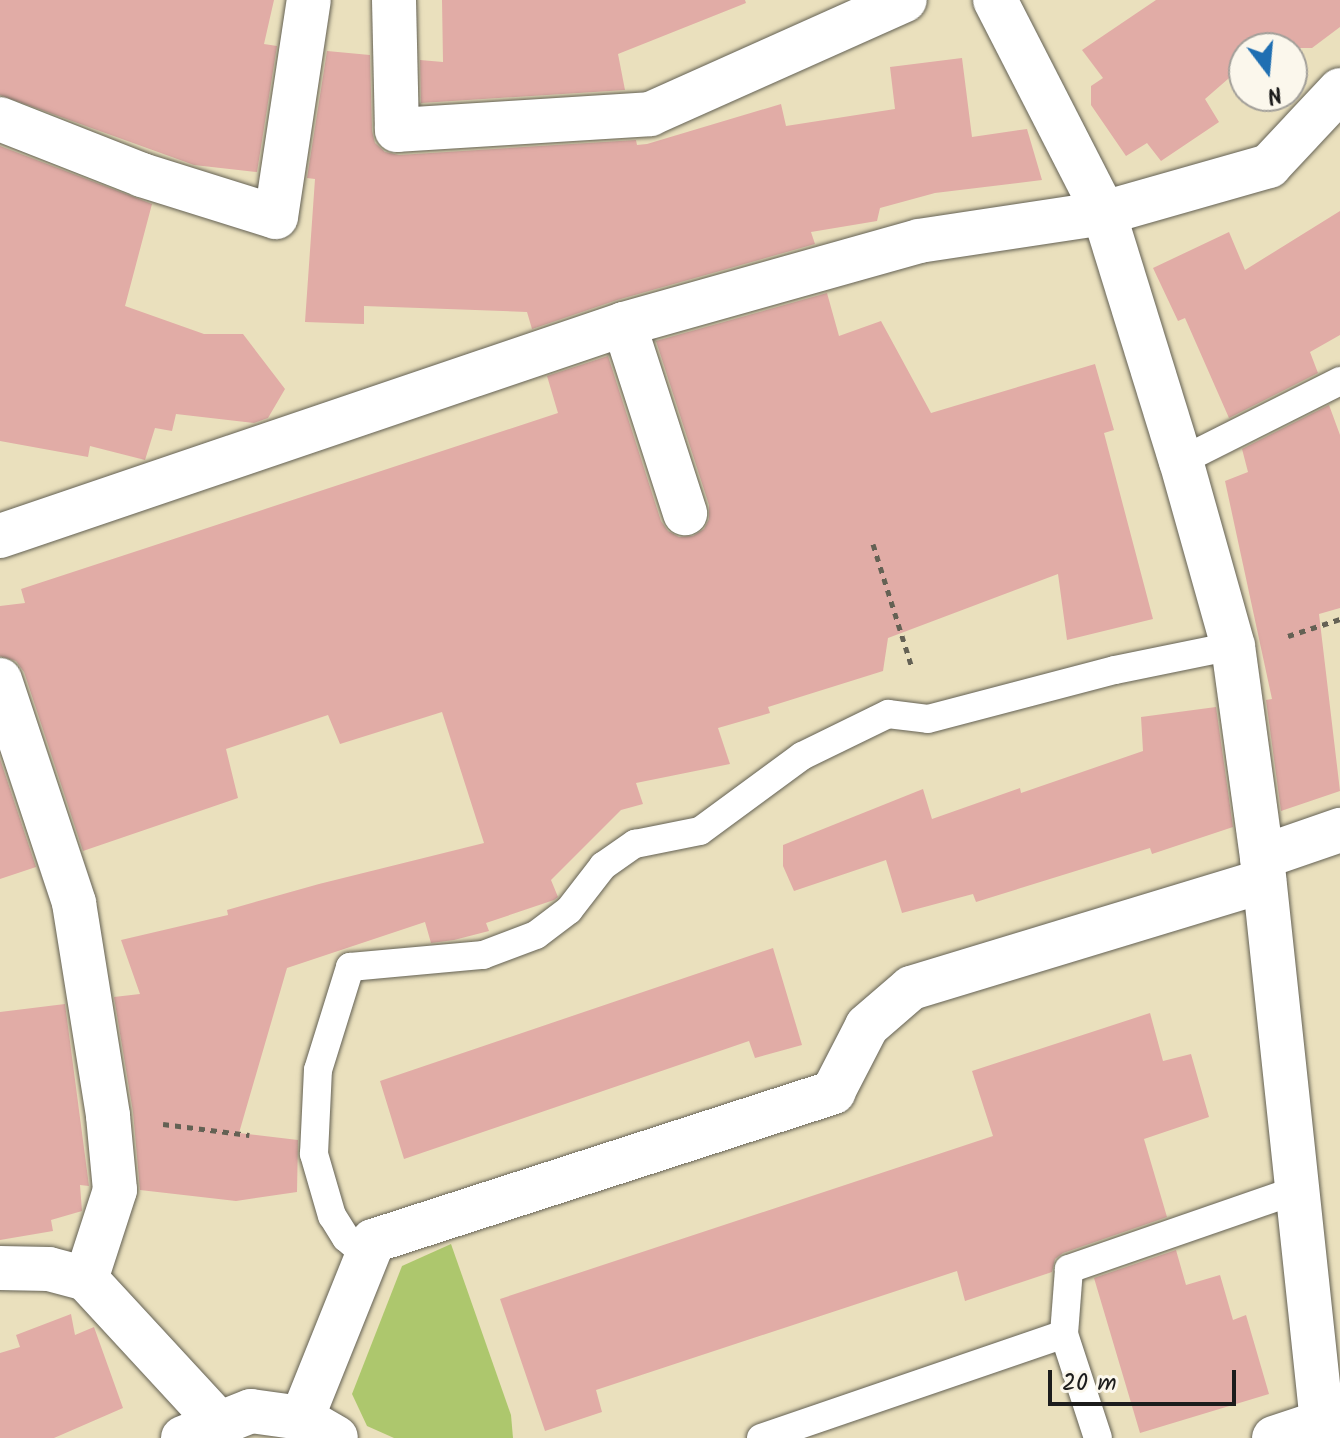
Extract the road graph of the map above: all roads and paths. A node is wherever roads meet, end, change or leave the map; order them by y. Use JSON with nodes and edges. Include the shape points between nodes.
{"nodes":[{"id":1,"x":309,"y":0,"type":"edge"},
{"id":2,"x":394,"y":0,"type":"edge"},
{"id":3,"x":905,"y":0,"type":"edge"},
{"id":4,"x":995,"y":0,"type":"edge"},
{"id":5,"x":1340,"y":90,"type":"edge"},
{"id":6,"x":0,"y":119,"type":"edge"},
{"id":7,"x":1104,"y":213,"type":"junction"},
{"id":8,"x":624,"y":324,"type":"junction"},
{"id":9,"x":1340,"y":381,"type":"edge"},
{"id":10,"x":1181,"y":461,"type":"junction"},
{"id":11,"x":685,"y":513,"type":"dead end"},
{"id":12,"x":0,"y":536,"type":"edge"},
{"id":13,"x":873,"y":544,"type":"dead end"},
{"id":14,"x":1233,"y":646,"type":"junction"},
{"id":15,"x":0,"y":680,"type":"edge"},
{"id":16,"x":928,"y":719,"type":"junction"},
{"id":17,"x":1340,"y":830,"type":"edge"},
{"id":18,"x":1263,"y":869,"type":"junction"},
{"id":19,"x":108,"y":1116,"type":"junction"},
{"id":20,"x":249,"y":1135,"type":"dead end"},
{"id":21,"x":1297,"y":1190,"type":"junction"},
{"id":22,"x":368,"y":1257,"type":"junction"},
{"id":23,"x":0,"y":1268,"type":"edge"},
{"id":24,"x":86,"y":1279,"type":"junction"},
{"id":25,"x":1064,"y":1334,"type":"junction"},
{"id":26,"x":1331,"y":1419,"type":"edge"},
{"id":27,"x":319,"y":1428,"type":"edge"},
{"id":28,"x":201,"y":1430,"type":"edge"},
{"id":29,"x":761,"y":1438,"type":"edge"},
{"id":30,"x":1098,"y":1438,"type":"edge"},
{"id":31,"x":1274,"y":1438,"type":"edge"}],
"edges":[{"from":1,"to":6,"type":"street","via":[[276,217],[142,175]]},
{"from":2,"to":3,"type":"street","via":[[397,130],[650,114]]},
{"from":4,"to":7,"type":"street"},
{"from":5,"to":7,"type":"street","via":[[1269,166]]},
{"from":7,"to":8,"type":"street","via":[[919,241]]},
{"from":7,"to":10,"type":"street"},
{"from":8,"to":11,"type":"street"},
{"from":8,"to":12,"type":"street"},
{"from":9,"to":10,"type":"lane"},
{"from":10,"to":14,"type":"street"},
{"from":13,"to":16,"type":"path"},
{"from":14,"to":16,"type":"lane","via":[[1115,670]]},
{"from":14,"to":18,"type":"street"},
{"from":15,"to":19,"type":"street","via":[[74,903]]},
{"from":16,"to":22,"type":"lane","via":[[888,714],[802,756],[700,831],[635,844],[603,866],[569,910],[536,935],[483,955],[350,967],[318,1070],[314,1154],[332,1216]]},
{"from":17,"to":18,"type":"street"},
{"from":18,"to":21,"type":"street"},
{"from":18,"to":22,"type":"street","via":[[911,988],[867,1026],[833,1092],[373,1241]]},
{"from":19,"to":20,"type":"path"},
{"from":19,"to":24,"type":"street","via":[[115,1190]]},
{"from":21,"to":25,"type":"lane","via":[[1069,1269]]},
{"from":21,"to":26,"type":"street"},
{"from":22,"to":27,"type":"street"},
{"from":23,"to":24,"type":"street","via":[[49,1269]]},
{"from":24,"to":28,"type":"street"},
{"from":25,"to":29,"type":"lane"},
{"from":25,"to":30,"type":"lane"},
{"from":26,"to":31,"type":"street"},
{"from":27,"to":28,"type":"street","via":[[251,1411]]}]}
